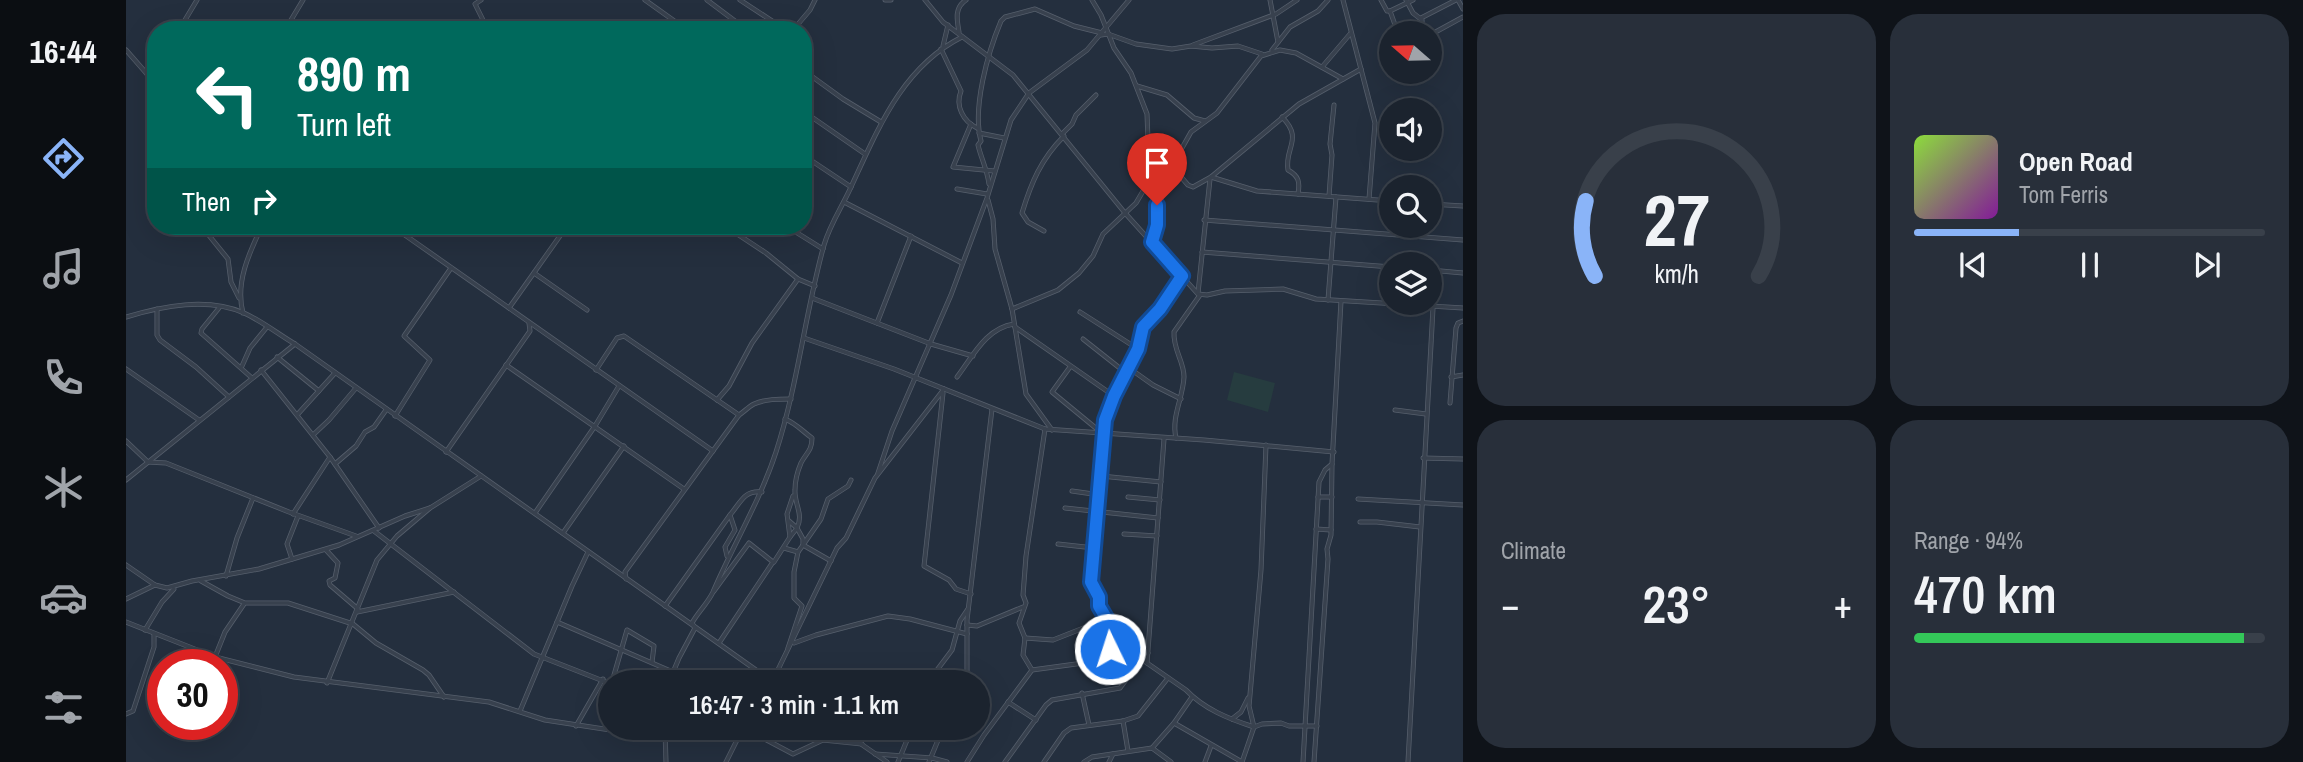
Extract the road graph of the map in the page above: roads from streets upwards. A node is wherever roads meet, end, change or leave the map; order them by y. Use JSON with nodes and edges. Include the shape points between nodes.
{"nodes":[{"id":1,"x":197,"y":0,"type":"edge"},
{"id":2,"x":303,"y":0,"type":"edge"},
{"id":3,"x":481,"y":0,"type":"edge"},
{"id":4,"x":645,"y":0,"type":"edge"},
{"id":5,"x":706,"y":0,"type":"edge"},
{"id":6,"x":740,"y":0,"type":"edge"},
{"id":7,"x":815,"y":0,"type":"edge"},
{"id":8,"x":885,"y":0,"type":"edge"},
{"id":9,"x":891,"y":0,"type":"edge"},
{"id":10,"x":925,"y":0,"type":"edge"},
{"id":11,"x":966,"y":0,"type":"edge"},
{"id":12,"x":1092,"y":0,"type":"edge"},
{"id":13,"x":1129,"y":0,"type":"edge"},
{"id":14,"x":1270,"y":0,"type":"edge"},
{"id":15,"x":1297,"y":0,"type":"edge"},
{"id":16,"x":1328,"y":0,"type":"edge"},
{"id":17,"x":1343,"y":0,"type":"edge"},
{"id":18,"x":1381,"y":0,"type":"edge"},
{"id":19,"x":1457,"y":0,"type":"edge"},
{"id":20,"x":1409,"y":1,"type":"edge"},
{"id":21,"x":1463,"y":9,"type":"edge"},
{"id":22,"x":1390,"y":11,"type":"junction"},
{"id":23,"x":1272,"y":16,"type":"junction"},
{"id":24,"x":1463,"y":17,"type":"edge"},
{"id":25,"x":1421,"y":18,"type":"junction"},
{"id":26,"x":184,"y":21,"type":"edge"},
{"id":27,"x":290,"y":21,"type":"edge"},
{"id":28,"x":484,"y":21,"type":"edge"},
{"id":29,"x":674,"y":21,"type":"edge"},
{"id":30,"x":735,"y":21,"type":"edge"},
{"id":31,"x":772,"y":21,"type":"edge"},
{"id":32,"x":801,"y":21,"type":"edge"},
{"id":33,"x":1394,"y":21,"type":"edge"},
{"id":34,"x":1421,"y":21,"type":"edge"},
{"id":35,"x":948,"y":25,"type":"junction"},
{"id":36,"x":1106,"y":28,"type":"junction"},
{"id":37,"x":1442,"y":28,"type":"edge"},
{"id":38,"x":960,"y":34,"type":"junction"},
{"id":39,"x":1101,"y":34,"type":"junction"},
{"id":40,"x":1108,"y":34,"type":"junction"},
{"id":41,"x":1351,"y":34,"type":"junction"},
{"id":42,"x":1278,"y":42,"type":"junction"},
{"id":43,"x":1191,"y":46,"type":"junction"},
{"id":44,"x":942,"y":47,"type":"junction"},
{"id":45,"x":126,"y":50,"type":"edge"},
{"id":46,"x":1270,"y":52,"type":"junction"},
{"id":47,"x":1265,"y":54,"type":"junction"},
{"id":48,"x":990,"y":55,"type":"junction"},
{"id":49,"x":1322,"y":67,"type":"junction"},
{"id":50,"x":1360,"y":69,"type":"junction"},
{"id":51,"x":147,"y":76,"type":"edge"},
{"id":52,"x":812,"y":77,"type":"edge"},
{"id":53,"x":1343,"y":79,"type":"junction"},
{"id":54,"x":1136,"y":86,"type":"junction"},
{"id":55,"x":1029,"y":93,"type":"junction"},
{"id":56,"x":1096,"y":95,"type":"dead end"},
{"id":57,"x":1335,"y":105,"type":"dead end"},
{"id":58,"x":812,"y":117,"type":"edge"},
{"id":59,"x":1282,"y":117,"type":"junction"},
{"id":60,"x":881,"y":122,"type":"junction"},
{"id":61,"x":1207,"y":122,"type":"junction"},
{"id":62,"x":971,"y":124,"type":"junction"},
{"id":63,"x":978,"y":130,"type":"junction"},
{"id":64,"x":1063,"y":135,"type":"junction"},
{"id":65,"x":1004,"y":138,"type":"junction"},
{"id":66,"x":865,"y":154,"type":"junction"},
{"id":67,"x":812,"y":161,"type":"edge"},
{"id":68,"x":1168,"y":163,"type":"junction"},
{"id":69,"x":994,"y":171,"type":"junction"},
{"id":70,"x":987,"y":172,"type":"junction"},
{"id":71,"x":1211,"y":177,"type":"junction"},
{"id":72,"x":1152,"y":181,"type":"junction"},
{"id":73,"x":989,"y":186,"type":"junction"},
{"id":74,"x":851,"y":187,"type":"junction"},
{"id":75,"x":957,"y":189,"type":"dead end"},
{"id":76,"x":1298,"y":194,"type":"junction"},
{"id":77,"x":987,"y":196,"type":"junction"},
{"id":78,"x":1329,"y":196,"type":"junction"},
{"id":79,"x":1336,"y":197,"type":"junction"},
{"id":80,"x":1369,"y":199,"type":"junction"},
{"id":81,"x":1379,"y":200,"type":"edge"},
{"id":82,"x":844,"y":202,"type":"junction"},
{"id":83,"x":1442,"y":205,"type":"edge"},
{"id":84,"x":1463,"y":206,"type":"edge"},
{"id":85,"x":1125,"y":212,"type":"junction"},
{"id":86,"x":1204,"y":220,"type":"junction"},
{"id":87,"x":1333,"y":230,"type":"junction"},
{"id":88,"x":1044,"y":231,"type":"dead end"},
{"id":89,"x":209,"y":235,"type":"edge"},
{"id":90,"x":258,"y":235,"type":"edge"},
{"id":91,"x":405,"y":235,"type":"edge"},
{"id":92,"x":560,"y":235,"type":"edge"},
{"id":93,"x":738,"y":235,"type":"edge"},
{"id":94,"x":800,"y":235,"type":"edge"},
{"id":95,"x":911,"y":236,"type":"junction"},
{"id":96,"x":1463,"y":240,"type":"edge"},
{"id":97,"x":1152,"y":242,"type":"junction"},
{"id":98,"x":823,"y":249,"type":"junction"},
{"id":99,"x":1202,"y":252,"type":"junction"},
{"id":100,"x":1330,"y":262,"type":"junction"},
{"id":101,"x":962,"y":263,"type":"junction"},
{"id":102,"x":1379,"y":266,"type":"edge"},
{"id":103,"x":452,"y":268,"type":"junction"},
{"id":104,"x":1442,"y":271,"type":"edge"},
{"id":105,"x":534,"y":273,"type":"junction"},
{"id":106,"x":1463,"y":273,"type":"edge"},
{"id":107,"x":1182,"y":276,"type":"junction"},
{"id":108,"x":798,"y":279,"type":"junction"},
{"id":109,"x":815,"y":286,"type":"junction"},
{"id":110,"x":1199,"y":294,"type":"junction"},
{"id":111,"x":812,"y":298,"type":"junction"},
{"id":112,"x":1328,"y":300,"type":"junction"},
{"id":113,"x":240,"y":301,"type":"junction"},
{"id":114,"x":1341,"y":301,"type":"junction"},
{"id":115,"x":1379,"y":303,"type":"edge"},
{"id":116,"x":220,"y":307,"type":"junction"},
{"id":117,"x":1442,"y":307,"type":"edge"},
{"id":118,"x":509,"y":308,"type":"junction"},
{"id":119,"x":1463,"y":308,"type":"edge"},
{"id":120,"x":157,"y":309,"type":"junction"},
{"id":121,"x":1012,"y":309,"type":"junction"},
{"id":122,"x":587,"y":310,"type":"dead end"},
{"id":123,"x":1080,"y":312,"type":"dead end"},
{"id":124,"x":243,"y":313,"type":"junction"},
{"id":125,"x":1432,"y":315,"type":"edge"},
{"id":126,"x":126,"y":317,"type":"edge"},
{"id":127,"x":528,"y":321,"type":"junction"},
{"id":128,"x":1463,"y":321,"type":"edge"},
{"id":129,"x":877,"y":323,"type":"junction"},
{"id":130,"x":1014,"y":325,"type":"junction"},
{"id":131,"x":267,"y":327,"type":"junction"},
{"id":132,"x":804,"y":338,"type":"junction"},
{"id":133,"x":1083,"y":339,"type":"dead end"},
{"id":134,"x":295,"y":344,"type":"junction"},
{"id":135,"x":931,"y":344,"type":"junction"},
{"id":136,"x":1138,"y":349,"type":"junction"},
{"id":137,"x":973,"y":356,"type":"junction"},
{"id":138,"x":277,"y":358,"type":"junction"},
{"id":139,"x":506,"y":365,"type":"junction"},
{"id":140,"x":241,"y":366,"type":"junction"},
{"id":141,"x":1071,"y":366,"type":"junction"},
{"id":142,"x":126,"y":369,"type":"edge"},
{"id":143,"x":261,"y":370,"type":"junction"},
{"id":144,"x":596,"y":370,"type":"junction"},
{"id":145,"x":1128,"y":370,"type":"junction"},
{"id":146,"x":335,"y":373,"type":"junction"},
{"id":147,"x":1463,"y":375,"type":"edge"},
{"id":148,"x":957,"y":377,"type":"dead end"},
{"id":149,"x":1451,"y":377,"type":"junction"},
{"id":150,"x":253,"y":378,"type":"junction"},
{"id":151,"x":916,"y":378,"type":"junction"},
{"id":152,"x":619,"y":386,"type":"junction"},
{"id":153,"x":356,"y":388,"type":"junction"},
{"id":154,"x":319,"y":391,"type":"junction"},
{"id":155,"x":944,"y":391,"type":"junction"},
{"id":156,"x":1114,"y":396,"type":"junction"},
{"id":157,"x":229,"y":397,"type":"junction"},
{"id":158,"x":791,"y":399,"type":"junction"},
{"id":159,"x":717,"y":400,"type":"junction"},
{"id":160,"x":1181,"y":400,"type":"junction"},
{"id":161,"x":1450,"y":403,"type":"dead end"},
{"id":162,"x":992,"y":408,"type":"junction"},
{"id":163,"x":386,"y":410,"type":"junction"},
{"id":164,"x":1395,"y":410,"type":"dead end"},
{"id":165,"x":1426,"y":414,"type":"junction"},
{"id":166,"x":297,"y":415,"type":"junction"},
{"id":167,"x":739,"y":415,"type":"junction"},
{"id":168,"x":395,"y":416,"type":"junction"},
{"id":169,"x":785,"y":419,"type":"junction"},
{"id":170,"x":199,"y":420,"type":"junction"},
{"id":171,"x":595,"y":426,"type":"junction"},
{"id":172,"x":1045,"y":429,"type":"junction"},
{"id":173,"x":1052,"y":430,"type":"junction"},
{"id":174,"x":313,"y":435,"type":"junction"},
{"id":175,"x":1105,"y":435,"type":"junction"},
{"id":176,"x":1164,"y":438,"type":"junction"},
{"id":177,"x":1176,"y":438,"type":"junction"},
{"id":178,"x":126,"y":441,"type":"edge"},
{"id":179,"x":1266,"y":445,"type":"junction"},
{"id":180,"x":624,"y":446,"type":"junction"},
{"id":181,"x":713,"y":451,"type":"junction"},
{"id":182,"x":446,"y":452,"type":"junction"},
{"id":183,"x":1334,"y":452,"type":"junction"},
{"id":184,"x":330,"y":457,"type":"junction"},
{"id":185,"x":1423,"y":458,"type":"junction"},
{"id":186,"x":1463,"y":459,"type":"edge"},
{"id":187,"x":148,"y":462,"type":"junction"},
{"id":188,"x":335,"y":464,"type":"junction"},
{"id":189,"x":1332,"y":464,"type":"junction"},
{"id":190,"x":878,"y":473,"type":"junction"},
{"id":191,"x":1101,"y":476,"type":"junction"},
{"id":192,"x":481,"y":477,"type":"junction"},
{"id":193,"x":126,"y":480,"type":"edge"},
{"id":194,"x":851,"y":480,"type":"dead end"},
{"id":195,"x":1161,"y":482,"type":"junction"},
{"id":196,"x":684,"y":489,"type":"junction"},
{"id":197,"x":794,"y":490,"type":"junction"},
{"id":198,"x":1072,"y":491,"type":"dead end"},
{"id":199,"x":762,"y":492,"type":"junction"},
{"id":200,"x":1100,"y":495,"type":"junction"},
{"id":201,"x":1128,"y":497,"type":"dead end"},
{"id":202,"x":1318,"y":497,"type":"junction"},
{"id":203,"x":1332,"y":497,"type":"junction"},
{"id":204,"x":253,"y":498,"type":"junction"},
{"id":205,"x":1358,"y":499,"type":"dead end"},
{"id":206,"x":1160,"y":500,"type":"junction"},
{"id":207,"x":1421,"y":504,"type":"junction"},
{"id":208,"x":1463,"y":505,"type":"edge"},
{"id":209,"x":430,"y":508,"type":"junction"},
{"id":210,"x":1065,"y":508,"type":"dead end"},
{"id":211,"x":1098,"y":512,"type":"junction"},
{"id":212,"x":535,"y":513,"type":"junction"},
{"id":213,"x":293,"y":514,"type":"junction"},
{"id":214,"x":730,"y":515,"type":"junction"},
{"id":215,"x":298,"y":516,"type":"junction"},
{"id":216,"x":1158,"y":518,"type":"junction"},
{"id":217,"x":789,"y":521,"type":"junction"},
{"id":218,"x":1360,"y":522,"type":"dead end"},
{"id":219,"x":797,"y":527,"type":"junction"},
{"id":220,"x":1420,"y":527,"type":"junction"},
{"id":221,"x":377,"y":529,"type":"junction"},
{"id":222,"x":1316,"y":529,"type":"junction"},
{"id":223,"x":1331,"y":530,"type":"junction"},
{"id":224,"x":563,"y":533,"type":"junction"},
{"id":225,"x":1124,"y":534,"type":"dead end"},
{"id":226,"x":1157,"y":536,"type":"junction"},
{"id":227,"x":358,"y":537,"type":"junction"},
{"id":228,"x":790,"y":537,"type":"junction"},
{"id":229,"x":1058,"y":544,"type":"dead end"},
{"id":230,"x":391,"y":545,"type":"junction"},
{"id":231,"x":803,"y":545,"type":"junction"},
{"id":232,"x":784,"y":548,"type":"junction"},
{"id":233,"x":1094,"y":548,"type":"junction"},
{"id":234,"x":326,"y":549,"type":"junction"},
{"id":235,"x":589,"y":552,"type":"junction"},
{"id":236,"x":798,"y":552,"type":"junction"},
{"id":237,"x":728,"y":556,"type":"junction"},
{"id":238,"x":292,"y":559,"type":"junction"},
{"id":239,"x":773,"y":562,"type":"junction"},
{"id":240,"x":832,"y":562,"type":"junction"},
{"id":241,"x":126,"y":565,"type":"edge"},
{"id":242,"x":1313,"y":575,"type":"junction"},
{"id":243,"x":1326,"y":575,"type":"junction"},
{"id":244,"x":226,"y":577,"type":"junction"},
{"id":245,"x":626,"y":579,"type":"junction"},
{"id":246,"x":201,"y":581,"type":"junction"},
{"id":247,"x":155,"y":585,"type":"junction"},
{"id":248,"x":176,"y":588,"type":"junction"},
{"id":249,"x":454,"y":592,"type":"junction"},
{"id":250,"x":712,"y":593,"type":"junction"},
{"id":251,"x":971,"y":594,"type":"junction"},
{"id":252,"x":126,"y":600,"type":"edge"},
{"id":253,"x":245,"y":603,"type":"junction"},
{"id":254,"x":665,"y":606,"type":"junction"},
{"id":255,"x":1023,"y":607,"type":"junction"},
{"id":256,"x":969,"y":608,"type":"junction"},
{"id":257,"x":358,"y":610,"type":"junction"},
{"id":258,"x":126,"y":622,"type":"edge"},
{"id":259,"x":557,"y":622,"type":"junction"},
{"id":260,"x":353,"y":624,"type":"junction"},
{"id":261,"x":967,"y":625,"type":"junction"},
{"id":262,"x":695,"y":628,"type":"junction"},
{"id":263,"x":1113,"y":629,"type":"junction"},
{"id":264,"x":1310,"y":629,"type":"junction"},
{"id":265,"x":145,"y":630,"type":"junction"},
{"id":266,"x":1322,"y":631,"type":"junction"},
{"id":267,"x":956,"y":633,"type":"junction"},
{"id":268,"x":154,"y":634,"type":"junction"},
{"id":269,"x":967,"y":634,"type":"junction"},
{"id":270,"x":1025,"y":638,"type":"junction"},
{"id":271,"x":719,"y":643,"type":"junction"},
{"id":272,"x":793,"y":643,"type":"junction"},
{"id":273,"x":1118,"y":643,"type":"junction"},
{"id":274,"x":194,"y":649,"type":"edge"},
{"id":275,"x":218,"y":649,"type":"edge"},
{"id":276,"x":621,"y":649,"type":"junction"},
{"id":277,"x":787,"y":653,"type":"junction"},
{"id":278,"x":1148,"y":653,"type":"junction"},
{"id":279,"x":543,"y":657,"type":"junction"},
{"id":280,"x":1141,"y":659,"type":"junction"},
{"id":281,"x":652,"y":662,"type":"junction"},
{"id":282,"x":238,"y":663,"type":"edge"},
{"id":283,"x":1147,"y":663,"type":"junction"},
{"id":284,"x":615,"y":670,"type":"edge"},
{"id":285,"x":669,"y":670,"type":"edge"},
{"id":286,"x":674,"y":670,"type":"edge"},
{"id":287,"x":756,"y":670,"type":"edge"},
{"id":288,"x":779,"y":670,"type":"edge"},
{"id":289,"x":938,"y":670,"type":"edge"},
{"id":290,"x":967,"y":670,"type":"edge"},
{"id":291,"x":1032,"y":670,"type":"junction"},
{"id":292,"x":598,"y":677,"type":"edge"},
{"id":293,"x":1168,"y":678,"type":"junction"},
{"id":294,"x":327,"y":683,"type":"junction"},
{"id":295,"x":598,"y":688,"type":"edge"},
{"id":296,"x":1082,"y":693,"type":"junction"},
{"id":297,"x":1249,"y":696,"type":"junction"},
{"id":298,"x":444,"y":697,"type":"junction"},
{"id":299,"x":1192,"y":697,"type":"junction"},
{"id":300,"x":1306,"y":701,"type":"junction"},
{"id":301,"x":1318,"y":701,"type":"junction"},
{"id":302,"x":1008,"y":702,"type":"junction"},
{"id":303,"x":520,"y":711,"type":"junction"},
{"id":304,"x":126,"y":714,"type":"edge"},
{"id":305,"x":1036,"y":720,"type":"junction"},
{"id":306,"x":1231,"y":720,"type":"junction"},
{"id":307,"x":1123,"y":721,"type":"junction"},
{"id":308,"x":1174,"y":723,"type":"junction"},
{"id":309,"x":1089,"y":725,"type":"junction"},
{"id":310,"x":576,"y":726,"type":"junction"},
{"id":311,"x":1305,"y":726,"type":"junction"},
{"id":312,"x":1317,"y":726,"type":"junction"},
{"id":313,"x":1254,"y":727,"type":"junction"},
{"id":314,"x":598,"y":728,"type":"edge"},
{"id":315,"x":666,"y":740,"type":"edge"},
{"id":316,"x":737,"y":740,"type":"edge"},
{"id":317,"x":766,"y":740,"type":"edge"},
{"id":318,"x":822,"y":740,"type":"edge"},
{"id":319,"x":822,"y":740,"type":"edge"},
{"id":320,"x":856,"y":740,"type":"edge"},
{"id":321,"x":906,"y":740,"type":"edge"},
{"id":322,"x":938,"y":740,"type":"edge"},
{"id":323,"x":862,"y":744,"type":"junction"},
{"id":324,"x":1212,"y":746,"type":"junction"},
{"id":325,"x":1152,"y":748,"type":"junction"},
{"id":326,"x":1128,"y":751,"type":"junction"},
{"id":327,"x":875,"y":754,"type":"junction"},
{"id":328,"x":1113,"y":754,"type":"junction"},
{"id":329,"x":899,"y":756,"type":"junction"},
{"id":330,"x":667,"y":760,"type":"edge"},
{"id":331,"x":930,"y":760,"type":"edge"},
{"id":332,"x":673,"y":762,"type":"edge"},
{"id":333,"x":726,"y":762,"type":"edge"},
{"id":334,"x":887,"y":762,"type":"edge"},
{"id":335,"x":898,"y":762,"type":"edge"},
{"id":336,"x":947,"y":762,"type":"edge"},
{"id":337,"x":967,"y":762,"type":"edge"},
{"id":338,"x":1005,"y":762,"type":"edge"},
{"id":339,"x":1044,"y":762,"type":"edge"},
{"id":340,"x":1084,"y":762,"type":"edge"},
{"id":341,"x":1109,"y":762,"type":"edge"},
{"id":342,"x":1171,"y":762,"type":"edge"},
{"id":343,"x":1205,"y":762,"type":"edge"},
{"id":344,"x":1242,"y":762,"type":"edge"},
{"id":345,"x":1303,"y":762,"type":"edge"},
{"id":346,"x":1314,"y":762,"type":"edge"},
{"id":347,"x":1408,"y":762,"type":"edge"}],
"edges":[{"from":1,"to":26,"type":"street"},
{"from":2,"to":27,"type":"street"},
{"from":3,"to":28,"type":"street","via":[[475,4]]},
{"from":4,"to":29,"type":"street"},
{"from":5,"to":30,"type":"street"},
{"from":6,"to":31,"type":"street"},
{"from":7,"to":32,"type":"street"},
{"from":8,"to":9,"type":"street"},
{"from":10,"to":35,"type":"street"},
{"from":11,"to":38,"type":"street","via":[[957,12]]},
{"from":12,"to":36,"type":"street"},
{"from":13,"to":36,"type":"street"},
{"from":14,"to":23,"type":"street"},
{"from":15,"to":23,"type":"street"},
{"from":16,"to":42,"type":"street"},
{"from":17,"to":41,"type":"street"},
{"from":18,"to":22,"type":"street"},
{"from":19,"to":21,"type":"street"},
{"from":19,"to":25,"type":"street"},
{"from":20,"to":22,"type":"street"},
{"from":20,"to":25,"type":"street","via":[[1413,13]]},
{"from":22,"to":33,"type":"street"},
{"from":23,"to":42,"type":"street"},
{"from":23,"to":43,"type":"street"},
{"from":24,"to":37,"type":"street"},
{"from":25,"to":34,"type":"street"},
{"from":35,"to":38,"type":"street"},
{"from":35,"to":44,"type":"street"},
{"from":36,"to":39,"type":"street"},
{"from":36,"to":40,"type":"street"},
{"from":38,"to":44,"type":"street"},
{"from":38,"to":48,"type":"street"},
{"from":39,"to":40,"type":"street"},
{"from":39,"to":48,"type":"street","via":[[1029,10],[1003,18]]},
{"from":39,"to":55,"type":"street","via":[[1082,55]]},
{"from":40,"to":43,"type":"street","via":[[1141,45]]},
{"from":40,"to":54,"type":"street"},
{"from":41,"to":49,"type":"street"},
{"from":41,"to":50,"type":"street"},
{"from":42,"to":46,"type":"street"},
{"from":43,"to":47,"type":"street","via":[[1238,46]]},
{"from":44,"to":60,"type":"street","via":[[917,72]]},
{"from":44,"to":62,"type":"street","via":[[961,91],[962,113]]},
{"from":45,"to":51,"type":"street"},
{"from":46,"to":47,"type":"street"},
{"from":46,"to":49,"type":"street","via":[[1296,53]]},
{"from":47,"to":61,"type":"street"},
{"from":48,"to":55,"type":"street"},
{"from":48,"to":63,"type":"street"},
{"from":49,"to":53,"type":"street"},
{"from":50,"to":53,"type":"street"},
{"from":50,"to":80,"type":"street","via":[[1376,123]]},
{"from":52,"to":60,"type":"street"},
{"from":53,"to":59,"type":"street"},
{"from":54,"to":61,"type":"street","via":[[1167,95]]},
{"from":54,"to":72,"type":"street","via":[[1147,114],[1144,163]]},
{"from":55,"to":64,"type":"street"},
{"from":55,"to":65,"type":"street"},
{"from":56,"to":64,"type":"street"},
{"from":57,"to":78,"type":"street"},
{"from":58,"to":66,"type":"street"},
{"from":59,"to":71,"type":"street"},
{"from":59,"to":76,"type":"street","via":[[1291,126],[1293,144],[1287,165],[1296,174]]},
{"from":60,"to":66,"type":"street"},
{"from":61,"to":68,"type":"street","via":[[1194,130]]},
{"from":62,"to":63,"type":"street"},
{"from":62,"to":70,"type":"street","via":[[953,167]]},
{"from":63,"to":65,"type":"street"},
{"from":63,"to":70,"type":"street","via":[[979,154]]},
{"from":64,"to":85,"type":"street"},
{"from":64,"to":88,"type":"street","via":[[1033,178],[1022,213]]},
{"from":65,"to":69,"type":"street"},
{"from":66,"to":74,"type":"street"},
{"from":67,"to":74,"type":"street"},
{"from":68,"to":71,"type":"street","via":[[1192,187]]},
{"from":68,"to":72,"type":"street"},
{"from":69,"to":70,"type":"street"},
{"from":69,"to":73,"type":"street"},
{"from":70,"to":73,"type":"street"},
{"from":71,"to":76,"type":"street","via":[[1251,190]]},
{"from":71,"to":86,"type":"street"},
{"from":72,"to":85,"type":"street"},
{"from":72,"to":97,"type":"street","via":[[1157,225]]},
{"from":73,"to":77,"type":"street"},
{"from":74,"to":82,"type":"street"},
{"from":75,"to":77,"type":"street"},
{"from":76,"to":78,"type":"street"},
{"from":77,"to":101,"type":"street"},
{"from":77,"to":121,"type":"street","via":[[995,249]]},
{"from":78,"to":79,"type":"street"},
{"from":79,"to":80,"type":"street"},
{"from":79,"to":87,"type":"street"},
{"from":80,"to":81,"type":"street"},
{"from":82,"to":95,"type":"street"},
{"from":82,"to":98,"type":"street"},
{"from":83,"to":84,"type":"street"},
{"from":85,"to":97,"type":"street"},
{"from":85,"to":121,"type":"street","via":[[1103,234],[1093,256],[1076,275],[1058,290]]},
{"from":86,"to":87,"type":"street"},
{"from":86,"to":99,"type":"street"},
{"from":87,"to":96,"type":"street"},
{"from":87,"to":100,"type":"street"},
{"from":89,"to":113,"type":"street","via":[[228,259]]},
{"from":90,"to":113,"type":"street","via":[[243,272]]},
{"from":91,"to":103,"type":"street"},
{"from":92,"to":105,"type":"street"},
{"from":93,"to":108,"type":"street"},
{"from":94,"to":98,"type":"street"},
{"from":95,"to":101,"type":"street"},
{"from":95,"to":129,"type":"street"},
{"from":97,"to":107,"type":"street"},
{"from":98,"to":109,"type":"street"},
{"from":99,"to":100,"type":"street"},
{"from":99,"to":110,"type":"street"},
{"from":100,"to":102,"type":"street"},
{"from":100,"to":112,"type":"street"},
{"from":101,"to":135,"type":"street"},
{"from":103,"to":118,"type":"street"},
{"from":103,"to":168,"type":"street","via":[[405,333],[405,339],[430,360]]},
{"from":104,"to":106,"type":"street"},
{"from":105,"to":118,"type":"street"},
{"from":105,"to":122,"type":"street"},
{"from":107,"to":110,"type":"street"},
{"from":107,"to":136,"type":"street","via":[[1143,327]]},
{"from":108,"to":109,"type":"street"},
{"from":108,"to":159,"type":"street"},
{"from":109,"to":111,"type":"street"},
{"from":110,"to":112,"type":"street","via":[[1283,289]]},
{"from":110,"to":160,"type":"street","via":[[1174,332],[1183,368]]},
{"from":111,"to":129,"type":"street"},
{"from":111,"to":132,"type":"street"},
{"from":112,"to":114,"type":"street"},
{"from":113,"to":124,"type":"street"},
{"from":114,"to":115,"type":"street"},
{"from":114,"to":183,"type":"street"},
{"from":116,"to":120,"type":"street"},
{"from":116,"to":124,"type":"street"},
{"from":116,"to":140,"type":"street","via":[[201,333]]},
{"from":117,"to":119,"type":"street"},
{"from":118,"to":127,"type":"street"},
{"from":120,"to":126,"type":"street"},
{"from":120,"to":157,"type":"street","via":[[160,340]]},
{"from":121,"to":130,"type":"street"},
{"from":123,"to":136,"type":"street"},
{"from":124,"to":131,"type":"street"},
{"from":125,"to":165,"type":"street"},
{"from":127,"to":139,"type":"street","via":[[530,331]]},
{"from":127,"to":144,"type":"street"},
{"from":128,"to":149,"type":"street","via":[[1457,326]]},
{"from":129,"to":135,"type":"street"},
{"from":130,"to":137,"type":"street","via":[[994,330]]},
{"from":130,"to":141,"type":"street"},
{"from":130,"to":173,"type":"street","via":[[1027,398]]},
{"from":131,"to":134,"type":"street"},
{"from":131,"to":140,"type":"street"},
{"from":132,"to":151,"type":"street"},
{"from":132,"to":158,"type":"street"},
{"from":133,"to":145,"type":"street"},
{"from":134,"to":138,"type":"street"},
{"from":134,"to":146,"type":"street"},
{"from":135,"to":137,"type":"street"},
{"from":135,"to":151,"type":"street"},
{"from":136,"to":145,"type":"street"},
{"from":137,"to":148,"type":"street"},
{"from":138,"to":143,"type":"street"},
{"from":138,"to":154,"type":"street"},
{"from":139,"to":171,"type":"street"},
{"from":139,"to":182,"type":"street"},
{"from":140,"to":150,"type":"street"},
{"from":141,"to":156,"type":"street"},
{"from":141,"to":175,"type":"street","via":[[1052,392]]},
{"from":142,"to":170,"type":"street"},
{"from":143,"to":150,"type":"street"},
{"from":143,"to":166,"type":"street"},
{"from":144,"to":152,"type":"street"},
{"from":144,"to":159,"type":"street","via":[[617,338],[624,336]]},
{"from":145,"to":156,"type":"street"},
{"from":145,"to":160,"type":"street"},
{"from":146,"to":153,"type":"street"},
{"from":146,"to":154,"type":"street"},
{"from":147,"to":149,"type":"street"},
{"from":149,"to":161,"type":"street"},
{"from":150,"to":157,"type":"street"},
{"from":151,"to":155,"type":"street"},
{"from":151,"to":190,"type":"street"},
{"from":152,"to":171,"type":"street"},
{"from":152,"to":181,"type":"street"},
{"from":153,"to":163,"type":"street"},
{"from":153,"to":174,"type":"street"},
{"from":154,"to":166,"type":"street"},
{"from":155,"to":162,"type":"street"},
{"from":155,"to":190,"type":"street"},
{"from":155,"to":251,"type":"street","via":[[924,565],[956,589]]},
{"from":156,"to":175,"type":"street"},
{"from":157,"to":170,"type":"street"},
{"from":158,"to":167,"type":"street","via":[[759,402]]},
{"from":158,"to":169,"type":"street"},
{"from":159,"to":167,"type":"street"},
{"from":160,"to":177,"type":"street","via":[[1174,421]]},
{"from":162,"to":172,"type":"street"},
{"from":162,"to":251,"type":"street"},
{"from":163,"to":168,"type":"street"},
{"from":163,"to":188,"type":"street"},
{"from":164,"to":165,"type":"street"},
{"from":165,"to":185,"type":"street"},
{"from":166,"to":174,"type":"street"},
{"from":167,"to":181,"type":"street"},
{"from":168,"to":182,"type":"street"},
{"from":169,"to":197,"type":"street","via":[[812,440]]},
{"from":169,"to":199,"type":"street"},
{"from":170,"to":187,"type":"street"},
{"from":171,"to":180,"type":"street"},
{"from":171,"to":212,"type":"street"},
{"from":172,"to":173,"type":"street"},
{"from":172,"to":255,"type":"street"},
{"from":173,"to":175,"type":"street"},
{"from":174,"to":184,"type":"street"},
{"from":175,"to":176,"type":"street"},
{"from":175,"to":191,"type":"street"},
{"from":176,"to":177,"type":"street"},
{"from":176,"to":195,"type":"street"},
{"from":177,"to":179,"type":"street"},
{"from":178,"to":187,"type":"street"},
{"from":179,"to":183,"type":"street"},
{"from":179,"to":297,"type":"street"},
{"from":180,"to":196,"type":"street"},
{"from":180,"to":224,"type":"street"},
{"from":181,"to":196,"type":"street"},
{"from":182,"to":192,"type":"street"},
{"from":183,"to":189,"type":"street"},
{"from":184,"to":188,"type":"street"},
{"from":184,"to":213,"type":"street"},
{"from":185,"to":186,"type":"street"},
{"from":185,"to":207,"type":"street"},
{"from":187,"to":193,"type":"street"},
{"from":187,"to":204,"type":"street","via":[[166,463]]},
{"from":188,"to":221,"type":"street"},
{"from":189,"to":202,"type":"street","via":[[1321,476]]},
{"from":189,"to":203,"type":"street"},
{"from":190,"to":240,"type":"street"},
{"from":191,"to":195,"type":"street"},
{"from":191,"to":200,"type":"street"},
{"from":192,"to":209,"type":"street"},
{"from":192,"to":212,"type":"street"},
{"from":194,"to":231,"type":"street","via":[[828,499]]},
{"from":195,"to":206,"type":"street"},
{"from":196,"to":245,"type":"street","via":[[625,572]]},
{"from":197,"to":217,"type":"street"},
{"from":197,"to":219,"type":"street","via":[[801,520]]},
{"from":198,"to":200,"type":"street"},
{"from":199,"to":214,"type":"street","via":[[751,491]]},
{"from":199,"to":237,"type":"street"},
{"from":200,"to":211,"type":"street"},
{"from":201,"to":206,"type":"street"},
{"from":202,"to":203,"type":"street"},
{"from":202,"to":222,"type":"street"},
{"from":203,"to":223,"type":"street"},
{"from":204,"to":213,"type":"street"},
{"from":204,"to":244,"type":"street"},
{"from":205,"to":207,"type":"street"},
{"from":206,"to":216,"type":"street"},
{"from":207,"to":208,"type":"street"},
{"from":207,"to":220,"type":"street"},
{"from":209,"to":221,"type":"street"},
{"from":209,"to":230,"type":"street"},
{"from":210,"to":211,"type":"street"},
{"from":211,"to":216,"type":"street"},
{"from":211,"to":233,"type":"street"},
{"from":212,"to":224,"type":"street"},
{"from":213,"to":215,"type":"street"},
{"from":214,"to":237,"type":"street","via":[[735,530],[725,547]]},
{"from":214,"to":254,"type":"street"},
{"from":215,"to":227,"type":"street"},
{"from":215,"to":238,"type":"street","via":[[287,544]]},
{"from":216,"to":226,"type":"street"},
{"from":217,"to":219,"type":"street"},
{"from":217,"to":228,"type":"street"},
{"from":218,"to":220,"type":"street"},
{"from":219,"to":228,"type":"street"},
{"from":219,"to":231,"type":"street"},
{"from":220,"to":347,"type":"street"},
{"from":221,"to":227,"type":"street"},
{"from":221,"to":230,"type":"street"},
{"from":222,"to":223,"type":"street"},
{"from":222,"to":242,"type":"street"},
{"from":223,"to":243,"type":"street"},
{"from":224,"to":235,"type":"street"},
{"from":225,"to":226,"type":"street"},
{"from":226,"to":278,"type":"street"},
{"from":227,"to":234,"type":"street"},
{"from":228,"to":232,"type":"street"},
{"from":229,"to":233,"type":"street"},
{"from":230,"to":249,"type":"street"},
{"from":230,"to":257,"type":"street","via":[[373,567]]},
{"from":231,"to":236,"type":"street"},
{"from":231,"to":240,"type":"street"},
{"from":232,"to":236,"type":"street"},
{"from":232,"to":239,"type":"street"},
{"from":233,"to":263,"type":"street","via":[[1091,582]]},
{"from":234,"to":238,"type":"street"},
{"from":234,"to":257,"type":"street","via":[[338,563],[330,585]]},
{"from":235,"to":245,"type":"street"},
{"from":235,"to":259,"type":"street"},
{"from":236,"to":277,"type":"street","via":[[794,598],[802,606]]},
{"from":237,"to":250,"type":"street"},
{"from":238,"to":244,"type":"street"},
{"from":239,"to":250,"type":"street","via":[[749,543]]},
{"from":239,"to":271,"type":"street"},
{"from":240,"to":272,"type":"street"},
{"from":241,"to":247,"type":"street"},
{"from":242,"to":243,"type":"street"},
{"from":242,"to":264,"type":"street"},
{"from":243,"to":266,"type":"street"},
{"from":244,"to":246,"type":"street"},
{"from":245,"to":254,"type":"street"},
{"from":246,"to":248,"type":"street"},
{"from":246,"to":253,"type":"street"},
{"from":247,"to":248,"type":"street"},
{"from":247,"to":252,"type":"street"},
{"from":248,"to":265,"type":"street"},
{"from":249,"to":257,"type":"street"},
{"from":249,"to":279,"type":"street"},
{"from":250,"to":262,"type":"street","via":[[695,616]]},
{"from":251,"to":256,"type":"street"},
{"from":253,"to":260,"type":"street","via":[[288,603]]},
{"from":253,"to":275,"type":"street"},
{"from":254,"to":262,"type":"street"},
{"from":255,"to":261,"type":"street","via":[[977,626]]},
{"from":255,"to":270,"type":"street","via":[[1019,623]]},
{"from":256,"to":261,"type":"street"},
{"from":256,"to":267,"type":"street"},
{"from":257,"to":260,"type":"street"},
{"from":258,"to":265,"type":"street"},
{"from":259,"to":276,"type":"street"},
{"from":259,"to":279,"type":"street"},
{"from":260,"to":294,"type":"street"},
{"from":260,"to":298,"type":"street","via":[[423,670]]},
{"from":261,"to":269,"type":"street"},
{"from":262,"to":271,"type":"street"},
{"from":262,"to":286,"type":"street"},
{"from":263,"to":270,"type":"street","via":[[1086,626],[1053,640]]},
{"from":263,"to":273,"type":"street"},
{"from":264,"to":266,"type":"street"},
{"from":264,"to":300,"type":"street"},
{"from":265,"to":268,"type":"street"},
{"from":266,"to":301,"type":"street"},
{"from":267,"to":269,"type":"street"},
{"from":267,"to":272,"type":"street","via":[[888,616]]},
{"from":267,"to":289,"type":"street","via":[[952,650]]},
{"from":268,"to":274,"type":"street"},
{"from":268,"to":304,"type":"street","via":[[154,647],[132,710]]},
{"from":269,"to":290,"type":"street"},
{"from":270,"to":291,"type":"street","via":[[1023,655]]},
{"from":271,"to":287,"type":"street"},
{"from":272,"to":277,"type":"street"},
{"from":273,"to":280,"type":"street"},
{"from":273,"to":291,"type":"street","via":[[1098,661]]},
{"from":276,"to":281,"type":"street"},
{"from":276,"to":281,"type":"street","via":[[629,629],[654,646]]},
{"from":276,"to":284,"type":"street"},
{"from":277,"to":288,"type":"street"},
{"from":278,"to":280,"type":"street"},
{"from":278,"to":283,"type":"street"},
{"from":279,"to":292,"type":"street"},
{"from":279,"to":303,"type":"street"},
{"from":280,"to":283,"type":"street"},
{"from":280,"to":296,"type":"street","via":[[1120,688]]},
{"from":281,"to":285,"type":"street"},
{"from":282,"to":294,"type":"street"},
{"from":283,"to":293,"type":"street"},
{"from":291,"to":302,"type":"street"},
{"from":293,"to":299,"type":"street"},
{"from":293,"to":307,"type":"street","via":[[1138,716]]},
{"from":294,"to":298,"type":"street"},
{"from":295,"to":310,"type":"street"},
{"from":296,"to":305,"type":"street","via":[[1052,700]]},
{"from":296,"to":309,"type":"street"},
{"from":297,"to":306,"type":"street"},
{"from":297,"to":313,"type":"street"},
{"from":298,"to":303,"type":"street"},
{"from":299,"to":306,"type":"street"},
{"from":299,"to":308,"type":"street"},
{"from":300,"to":301,"type":"street"},
{"from":300,"to":311,"type":"street"},
{"from":301,"to":312,"type":"street"},
{"from":302,"to":305,"type":"street"},
{"from":302,"to":337,"type":"street"},
{"from":303,"to":310,"type":"street"},
{"from":305,"to":338,"type":"street"},
{"from":306,"to":313,"type":"street"},
{"from":307,"to":309,"type":"street"},
{"from":307,"to":326,"type":"street"},
{"from":308,"to":324,"type":"street"},
{"from":308,"to":325,"type":"street"},
{"from":309,"to":339,"type":"street","via":[[1068,730]]},
{"from":310,"to":314,"type":"street"},
{"from":311,"to":312,"type":"street"},
{"from":311,"to":313,"type":"street"},
{"from":311,"to":345,"type":"street"},
{"from":312,"to":346,"type":"street"},
{"from":313,"to":344,"type":"street"},
{"from":315,"to":330,"type":"street"},
{"from":316,"to":333,"type":"street"},
{"from":317,"to":318,"type":"street","via":[[793,754]]},
{"from":319,"to":323,"type":"street"},
{"from":320,"to":323,"type":"street"},
{"from":321,"to":329,"type":"street"},
{"from":322,"to":331,"type":"street"},
{"from":323,"to":327,"type":"street"},
{"from":324,"to":343,"type":"street"},
{"from":324,"to":344,"type":"street"},
{"from":325,"to":326,"type":"street"},
{"from":325,"to":342,"type":"street"},
{"from":326,"to":328,"type":"street"},
{"from":327,"to":329,"type":"street"},
{"from":327,"to":334,"type":"street"},
{"from":328,"to":340,"type":"street"},
{"from":328,"to":341,"type":"street"},
{"from":329,"to":331,"type":"street"},
{"from":329,"to":335,"type":"street"},
{"from":330,"to":332,"type":"street"},
{"from":331,"to":336,"type":"street"}]}
